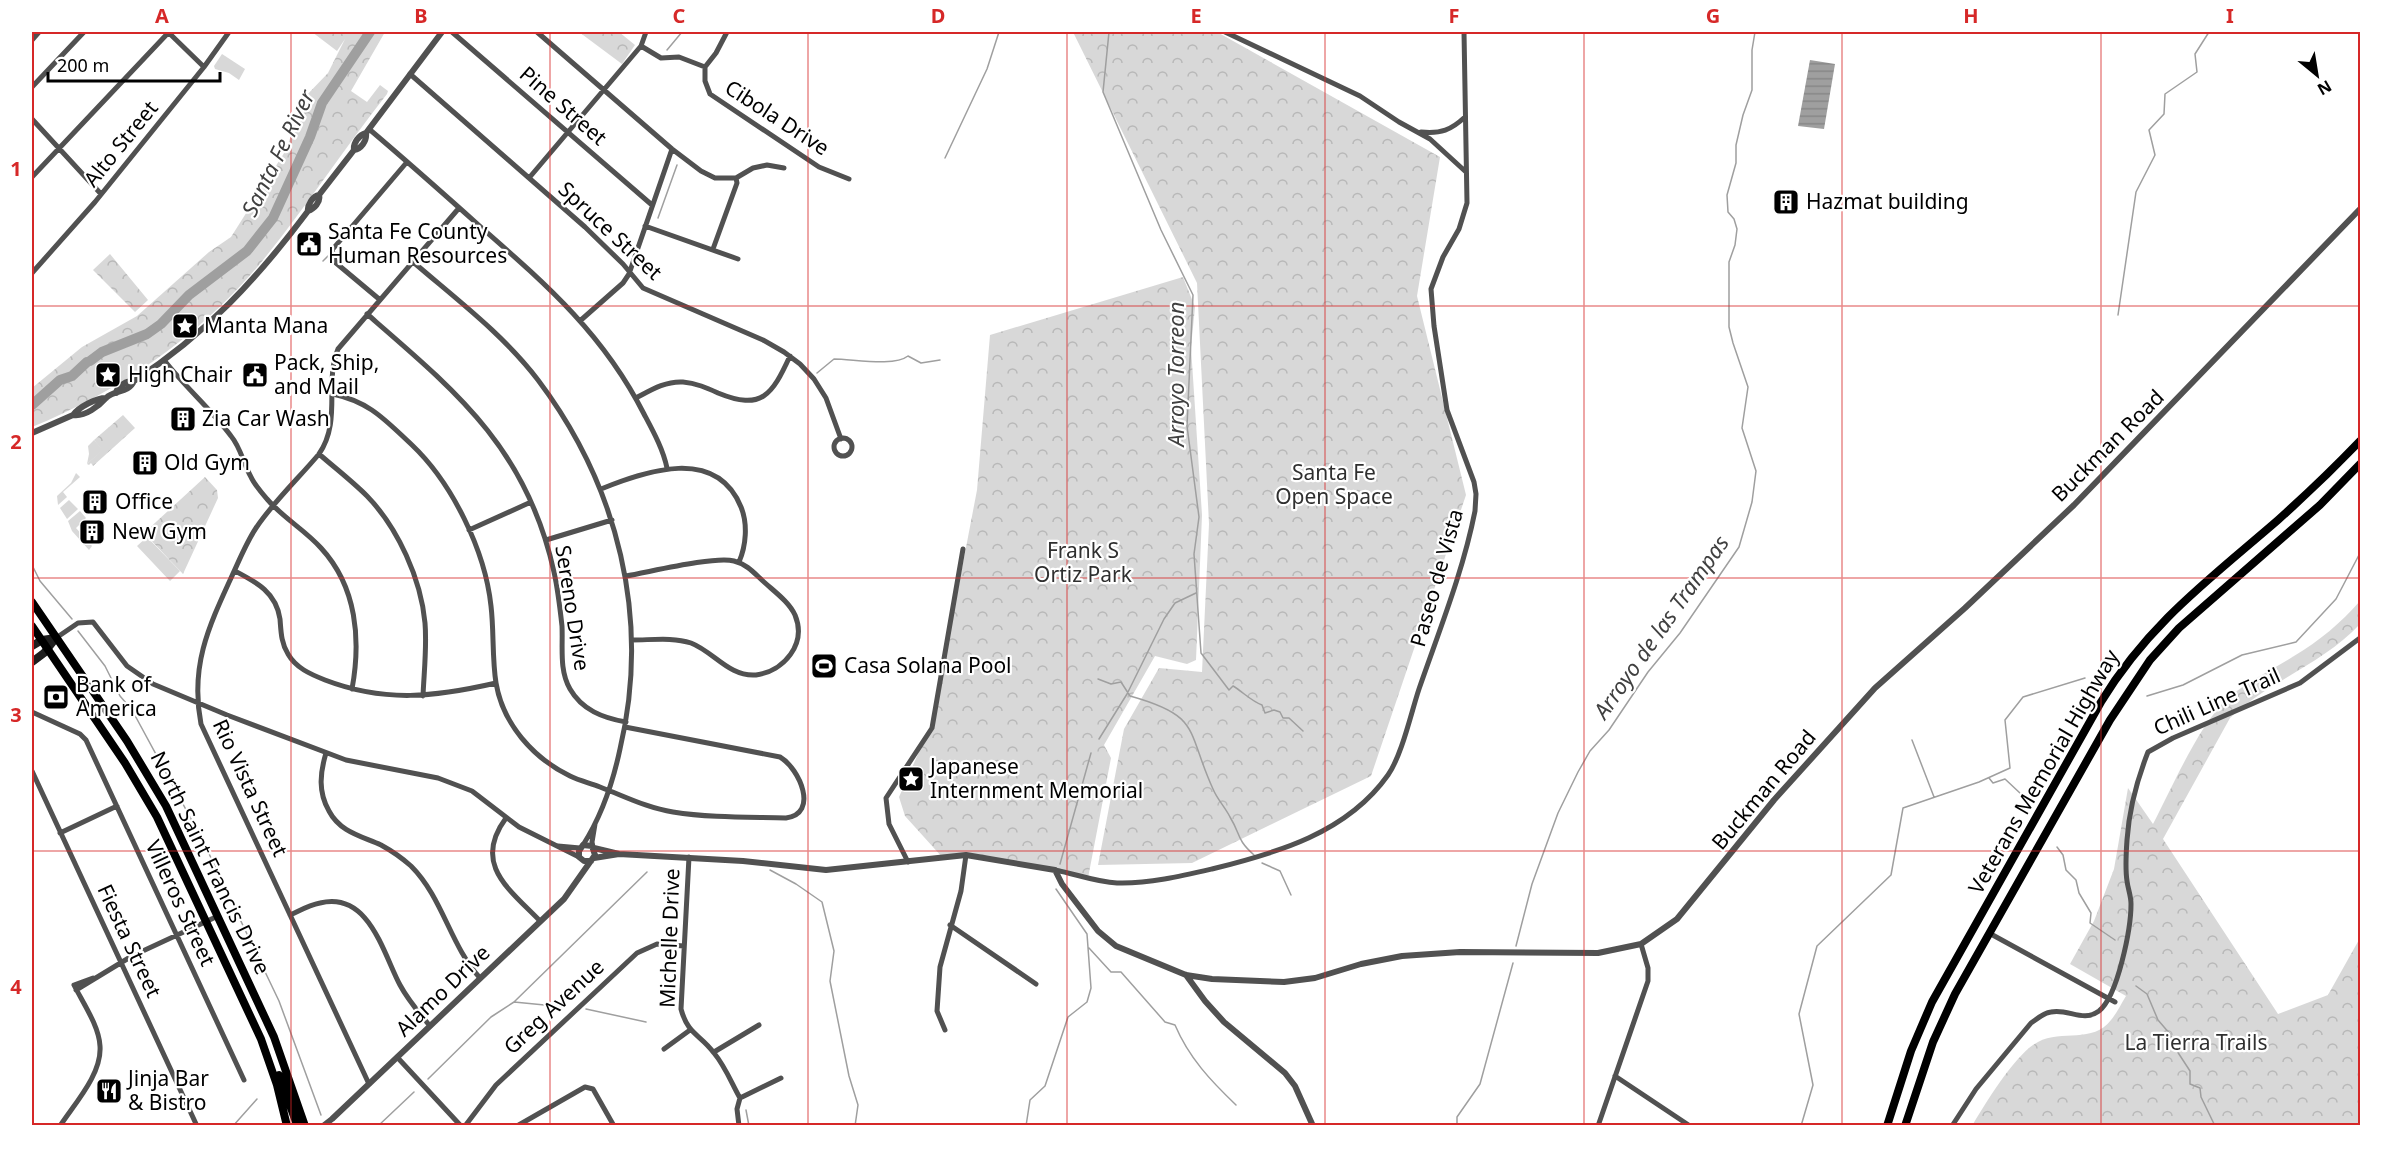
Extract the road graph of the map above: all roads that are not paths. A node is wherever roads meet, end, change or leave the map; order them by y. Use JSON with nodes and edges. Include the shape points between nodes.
{"nodes":[{"id":1,"x":39,"y":32,"type":"edge"},
{"id":2,"x":84,"y":32,"type":"edge"},
{"id":3,"x":168,"y":32,"type":"edge"},
{"id":4,"x":230,"y":32,"type":"edge"},
{"id":5,"x":442,"y":32,"type":"edge"},
{"id":6,"x":452,"y":32,"type":"edge"},
{"id":7,"x":537,"y":32,"type":"edge"},
{"id":8,"x":646,"y":32,"type":"edge"},
{"id":9,"x":727,"y":32,"type":"edge"},
{"id":10,"x":1225,"y":32,"type":"edge"},
{"id":11,"x":1464,"y":32,"type":"edge"},
{"id":12,"x":32,"y":39,"type":"edge"},
{"id":13,"x":641,"y":46,"type":"junction"},
{"id":14,"x":204,"y":67,"type":"junction"},
{"id":15,"x":705,"y":67,"type":"junction"},
{"id":16,"x":410,"y":74,"type":"junction"},
{"id":17,"x":32,"y":87,"type":"edge"},
{"id":18,"x":604,"y":91,"type":"junction"},
{"id":19,"x":1465,"y":117,"type":"junction"},
{"id":20,"x":32,"y":119,"type":"edge"},
{"id":21,"x":367,"y":131,"type":"junction"},
{"id":22,"x":1417,"y":132,"type":"junction"},
{"id":23,"x":569,"y":133,"type":"junction"},
{"id":24,"x":58,"y":148,"type":"junction"},
{"id":25,"x":672,"y":149,"type":"junction"},
{"id":26,"x":407,"y":162,"type":"junction"},
{"id":27,"x":784,"y":168,"type":"dead end"},
{"id":28,"x":1466,"y":172,"type":"junction"},
{"id":29,"x":32,"y":177,"type":"edge"},
{"id":30,"x":529,"y":178,"type":"junction"},
{"id":31,"x":736,"y":178,"type":"junction"},
{"id":32,"x":849,"y":179,"type":"dead end"},
{"id":33,"x":101,"y":194,"type":"junction"},
{"id":34,"x":652,"y":205,"type":"junction"},
{"id":35,"x":459,"y":208,"type":"junction"},
{"id":36,"x":2361,"y":209,"type":"edge"},
{"id":37,"x":645,"y":226,"type":"junction"},
{"id":38,"x":713,"y":249,"type":"junction"},
{"id":39,"x":738,"y":259,"type":"dead end"},
{"id":40,"x":412,"y":261,"type":"junction"},
{"id":41,"x":32,"y":273,"type":"edge"},
{"id":42,"x":629,"y":274,"type":"junction"},
{"id":43,"x":379,"y":299,"type":"junction"},
{"id":44,"x":367,"y":314,"type":"junction"},
{"id":45,"x":581,"y":320,"type":"junction"},
{"id":46,"x":790,"y":356,"type":"junction"},
{"id":47,"x":164,"y":360,"type":"junction"},
{"id":48,"x":333,"y":394,"type":"junction"},
{"id":49,"x":636,"y":398,"type":"junction"},
{"id":50,"x":32,"y":433,"type":"edge"},
{"id":51,"x":841,"y":439,"type":"dead end"},
{"id":52,"x":2361,"y":441,"type":"edge"},
{"id":53,"x":319,"y":453,"type":"junction"},
{"id":54,"x":2361,"y":464,"type":"edge"},
{"id":55,"x":667,"y":468,"type":"junction"},
{"id":56,"x":601,"y":489,"type":"junction"},
{"id":57,"x":531,"y":502,"type":"junction"},
{"id":58,"x":274,"y":506,"type":"junction"},
{"id":59,"x":612,"y":520,"type":"junction"},
{"id":60,"x":469,"y":530,"type":"junction"},
{"id":61,"x":546,"y":540,"type":"junction"},
{"id":62,"x":963,"y":549,"type":"dead end"},
{"id":63,"x":739,"y":562,"type":"junction"},
{"id":64,"x":235,"y":571,"type":"junction"},
{"id":65,"x":626,"y":576,"type":"junction"},
{"id":66,"x":32,"y":603,"type":"edge"},
{"id":67,"x":32,"y":626,"type":"edge"},
{"id":68,"x":59,"y":636,"type":"junction"},
{"id":69,"x":2361,"y":638,"type":"edge"},
{"id":70,"x":42,"y":640,"type":"junction"},
{"id":71,"x":632,"y":640,"type":"junction"},
{"id":72,"x":32,"y":646,"type":"edge"},
{"id":73,"x":47,"y":649,"type":"junction"},
{"id":74,"x":32,"y":662,"type":"edge"},
{"id":75,"x":496,"y":683,"type":"junction"},
{"id":76,"x":352,"y":689,"type":"junction"},
{"id":77,"x":423,"y":696,"type":"junction"},
{"id":78,"x":197,"y":703,"type":"junction"},
{"id":79,"x":32,"y":712,"type":"edge"},
{"id":80,"x":626,"y":724,"type":"junction"},
{"id":81,"x":326,"y":753,"type":"junction"},
{"id":82,"x":32,"y":771,"type":"edge"},
{"id":83,"x":608,"y":791,"type":"junction"},
{"id":84,"x":117,"y":806,"type":"junction"},
{"id":85,"x":506,"y":818,"type":"junction"},
{"id":86,"x":595,"y":824,"type":"junction"},
{"id":87,"x":60,"y":833,"type":"junction"},
{"id":88,"x":558,"y":846,"type":"junction"},
{"id":89,"x":581,"y":847,"type":"junction"},
{"id":90,"x":594,"y":848,"type":"junction"},
{"id":91,"x":619,"y":854,"type":"junction"},
{"id":92,"x":966,"y":855,"type":"junction"},
{"id":93,"x":689,"y":857,"type":"junction"},
{"id":94,"x":580,"y":858,"type":"junction"},
{"id":95,"x":592,"y":860,"type":"junction"},
{"id":96,"x":908,"y":862,"type":"junction"},
{"id":97,"x":1055,"y":870,"type":"junction"},
{"id":98,"x":580,"y":875,"type":"junction"},
{"id":99,"x":290,"y":915,"type":"junction"},
{"id":100,"x":218,"y":916,"type":"junction"},
{"id":101,"x":206,"y":921,"type":"junction"},
{"id":102,"x":540,"y":921,"type":"junction"},
{"id":103,"x":950,"y":925,"type":"junction"},
{"id":104,"x":1989,"y":933,"type":"junction"},
{"id":105,"x":178,"y":935,"type":"junction"},
{"id":106,"x":1641,"y":944,"type":"junction"},
{"id":107,"x":684,"y":946,"type":"junction"},
{"id":108,"x":121,"y":962,"type":"junction"},
{"id":109,"x":1186,"y":975,"type":"junction"},
{"id":110,"x":480,"y":978,"type":"junction"},
{"id":111,"x":1036,"y":984,"type":"dead end"},
{"id":112,"x":2108,"y":998,"type":"junction"},
{"id":113,"x":2115,"y":1002,"type":"dead end"},
{"id":114,"x":759,"y":1025,"type":"dead end"},
{"id":115,"x":430,"y":1026,"type":"junction"},
{"id":116,"x":690,"y":1030,"type":"junction"},
{"id":117,"x":945,"y":1030,"type":"dead end"},
{"id":118,"x":664,"y":1049,"type":"dead end"},
{"id":119,"x":714,"y":1052,"type":"junction"},
{"id":120,"x":397,"y":1057,"type":"junction"},
{"id":121,"x":270,"y":1062,"type":"junction"},
{"id":122,"x":1615,"y":1076,"type":"junction"},
{"id":123,"x":781,"y":1078,"type":"dead end"},
{"id":124,"x":244,"y":1080,"type":"dead end"},
{"id":125,"x":369,"y":1084,"type":"junction"},
{"id":126,"x":740,"y":1098,"type":"junction"},
{"id":127,"x":334,"y":1122,"type":"edge"},
{"id":128,"x":60,"y":1125,"type":"edge"},
{"id":129,"x":197,"y":1125,"type":"edge"},
{"id":130,"x":287,"y":1125,"type":"edge"},
{"id":131,"x":301,"y":1125,"type":"edge"},
{"id":132,"x":306,"y":1125,"type":"edge"},
{"id":133,"x":323,"y":1125,"type":"edge"},
{"id":134,"x":463,"y":1125,"type":"edge"},
{"id":135,"x":517,"y":1125,"type":"edge"},
{"id":136,"x":615,"y":1125,"type":"edge"},
{"id":137,"x":739,"y":1125,"type":"edge"},
{"id":138,"x":1312,"y":1125,"type":"edge"},
{"id":139,"x":1598,"y":1125,"type":"edge"},
{"id":140,"x":1690,"y":1125,"type":"edge"},
{"id":141,"x":1887,"y":1125,"type":"edge"},
{"id":142,"x":1905,"y":1125,"type":"edge"},
{"id":143,"x":1952,"y":1125,"type":"edge"}],
"edges":[{"from":1,"to":12,"type":"street"},
{"from":2,"to":17,"type":"street"},
{"from":3,"to":14,"type":"street"},
{"from":3,"to":24,"type":"street"},
{"from":4,"to":14,"type":"street","name":"Alto Street"},
{"from":5,"to":16,"type":"street"},
{"from":6,"to":23,"type":"street","name":"Pine Street"},
{"from":7,"to":18,"type":"street"},
{"from":8,"to":13,"type":"street"},
{"from":9,"to":15,"type":"street"},
{"from":10,"to":22,"type":"street","via":[[1333,81]]},
{"from":11,"to":19,"type":"street","name":"Paseo de Vista"},
{"from":13,"to":15,"type":"street","name":"Cibola Drive","via":[[661,58],[679,57]]},
{"from":13,"to":18,"type":"street"},
{"from":14,"to":33,"type":"street","name":"Alto Street"},
{"from":15,"to":32,"type":"street","name":"Cibola Drive","via":[[710,94],[819,167]]},
{"from":16,"to":21,"type":"street"},
{"from":16,"to":30,"type":"street","name":"Spruce Street"},
{"from":18,"to":23,"type":"street"},
{"from":18,"to":25,"type":"street"},
{"from":19,"to":22,"type":"street","via":[[1452,130],[1435,134]]},
{"from":19,"to":28,"type":"street","name":"Paseo de Vista"},
{"from":20,"to":24,"type":"street"},
{"from":21,"to":26,"type":"street"},
{"from":21,"to":47,"type":"street","via":[[359,148],[266,265],[199,333]]},
{"from":22,"to":28,"type":"street","via":[[1431,139]]},
{"from":23,"to":30,"type":"street"},
{"from":23,"to":34,"type":"street","name":"Pine Street"},
{"from":24,"to":29,"type":"street"},
{"from":24,"to":33,"type":"street"},
{"from":25,"to":31,"type":"street","via":[[716,178]]},
{"from":25,"to":34,"type":"street"},
{"from":26,"to":35,"type":"street"},
{"from":26,"to":43,"type":"street","via":[[332,250],[336,263]]},
{"from":27,"to":31,"type":"street","via":[[760,166]]},
{"from":28,"to":97,"type":"street","name":"Paseo de Vista","via":[[1467,203],[1462,220],[1431,290],[1446,406],[1474,482],[1475,511],[1442,626],[1390,773],[1371,796],[1335,824],[1293,846],[1258,858],[1139,882],[1099,880]]},
{"from":30,"to":42,"type":"street","name":"Spruce Street","via":[[585,227]]},
{"from":31,"to":38,"type":"street"},
{"from":33,"to":41,"type":"street","name":"Alto Street"},
{"from":34,"to":37,"type":"street"},
{"from":35,"to":40,"type":"street","name":"Rio Vista Street"},
{"from":35,"to":45,"type":"street"},
{"from":36,"to":106,"type":"street","name":"Buckman Road","via":[[2074,505],[1875,688],[1774,801],[1677,919]]},
{"from":37,"to":38,"type":"street"},
{"from":37,"to":42,"type":"street"},
{"from":38,"to":39,"type":"street"},
{"from":40,"to":43,"type":"street","name":"Rio Vista Street"},
{"from":40,"to":56,"type":"street","via":[[491,330],[531,372],[575,435]]},
{"from":42,"to":45,"type":"street"},
{"from":42,"to":46,"type":"street","name":"Spruce Street","via":[[654,295],[763,340]]},
{"from":43,"to":44,"type":"street","name":"Rio Vista Street"},
{"from":44,"to":48,"type":"street","name":"Rio Vista Street","via":[[338,349],[333,366]]},
{"from":44,"to":57,"type":"street","name":"Sereno Drive","via":[[472,410],[501,447]]},
{"from":45,"to":49,"type":"street"},
{"from":46,"to":49,"type":"street","via":[[774,388],[757,400],[735,399],[684,382],[662,385]]},
{"from":46,"to":51,"type":"street","name":"Spruce Street","via":[[822,392]]},
{"from":47,"to":50,"type":"street","via":[[102,404]]},
{"from":47,"to":58,"type":"street","via":[[232,436],[251,478]]},
{"from":48,"to":53,"type":"street","name":"Rio Vista Street","via":[[329,434]]},
{"from":48,"to":60,"type":"street","name":"Sereno Drive","via":[[365,403],[425,457],[449,491]]},
{"from":49,"to":55,"type":"street"},
{"from":52,"to":141,"type":"highway","name":"Veterans Memorial Highway","via":[[2307,494],[2165,617],[2125,665],[1941,984],[1911,1051]]},
{"from":53,"to":58,"type":"street","name":"Rio Vista Street"},
{"from":53,"to":77,"type":"street","via":[[368,497],[405,553],[425,623]]},
{"from":54,"to":104,"type":"highway","name":"Veterans Memorial Highway","via":[[2320,505],[2178,628],[2150,660],[2110,720]]},
{"from":55,"to":56,"type":"street","via":[[640,473]]},
{"from":55,"to":63,"type":"street","via":[[706,473],[735,496],[745,526]]},
{"from":56,"to":59,"type":"street"},
{"from":57,"to":60,"type":"street"},
{"from":57,"to":61,"type":"street","name":"Sereno Drive"},
{"from":58,"to":64,"type":"street","name":"Rio Vista Street","via":[[256,528]]},
{"from":58,"to":76,"type":"street","via":[[322,549],[351,600],[357,635]]},
{"from":59,"to":61,"type":"street"},
{"from":59,"to":65,"type":"street"},
{"from":60,"to":75,"type":"street","name":"Sereno Drive","via":[[491,603]]},
{"from":61,"to":80,"type":"street","name":"Sereno Drive","via":[[558,596],[566,681],[588,709]]},
{"from":62,"to":96,"type":"street","via":[[932,728],[886,798],[889,824]]},
{"from":63,"to":65,"type":"street","via":[[718,560]]},
{"from":63,"to":71,"type":"street","via":[[792,610],[798,635],[784,662],[769,672],[741,674],[683,641]]},
{"from":64,"to":76,"type":"street","via":[[272,597],[279,613],[282,642],[295,663],[309,674]]},
{"from":64,"to":78,"type":"street","name":"Rio Vista Street","via":[[202,647]]},
{"from":65,"to":71,"type":"street"},
{"from":66,"to":68,"type":"highway","name":"North Saint Francis Drive"},
{"from":67,"to":70,"type":"highway","name":"North Saint Francis Drive"},
{"from":68,"to":70,"type":"main road"},
{"from":68,"to":73,"type":"main road"},
{"from":68,"to":78,"type":"street","via":[[78,623],[93,622],[134,672]]},
{"from":68,"to":100,"type":"highway","name":"North Saint Francis Drive","via":[[151,780]]},
{"from":69,"to":112,"type":"street","name":"Chili Line Trail","via":[[2300,683],[2148,752],[2130,808],[2127,838],[2131,925],[2117,982]]},
{"from":70,"to":72,"type":"main road"},
{"from":70,"to":73,"type":"highway","name":"North Saint Francis Drive"},
{"from":71,"to":80,"type":"street"},
{"from":73,"to":74,"type":"main road"},
{"from":73,"to":101,"type":"highway","name":"North Saint Francis Drive","via":[[136,780]]},
{"from":75,"to":77,"type":"street"},
{"from":75,"to":83,"type":"street","name":"Sereno Drive","via":[[508,718],[530,748],[567,775]]},
{"from":76,"to":77,"type":"street","via":[[388,696]]},
{"from":78,"to":81,"type":"street"},
{"from":78,"to":99,"type":"street","name":"Rio Vista Street","via":[[201,724]]},
{"from":79,"to":84,"type":"street","name":"Villeros Street","via":[[86,740]]},
{"from":80,"to":83,"type":"street"},
{"from":80,"to":83,"type":"street","name":"Sereno Drive","via":[[785,760],[801,780],[802,808],[791,818],[674,812]]},
{"from":81,"to":85,"type":"street","via":[[438,778],[472,791]]},
{"from":81,"to":110,"type":"street","via":[[321,779],[329,812],[348,831],[393,851],[412,868],[429,888],[462,956]]},
{"from":82,"to":87,"type":"street","name":"Fiesta Street"},
{"from":83,"to":86,"type":"street"},
{"from":84,"to":87,"type":"street"},
{"from":84,"to":105,"type":"street","name":"Villeros Street"},
{"from":85,"to":88,"type":"street"},
{"from":85,"to":102,"type":"street","via":[[493,841],[493,863],[503,883]]},
{"from":86,"to":89,"type":"street"},
{"from":86,"to":90,"type":"street"},
{"from":87,"to":108,"type":"street","name":"Fiesta Street"},
{"from":88,"to":89,"type":"street"},
{"from":88,"to":94,"type":"street"},
{"from":89,"to":90,"type":"street","via":[[588,844]]},
{"from":89,"to":94,"type":"street"},
{"from":90,"to":91,"type":"street"},
{"from":90,"to":95,"type":"street"},
{"from":91,"to":93,"type":"street"},
{"from":91,"to":95,"type":"street"},
{"from":92,"to":96,"type":"street"},
{"from":92,"to":97,"type":"street"},
{"from":92,"to":103,"type":"street","via":[[961,891]]},
{"from":93,"to":96,"type":"street","via":[[826,870]]},
{"from":93,"to":107,"type":"street","name":"Michelle Drive"},
{"from":94,"to":95,"type":"street"},
{"from":94,"to":98,"type":"street"},
{"from":95,"to":98,"type":"street","name":"Alamo Drive"},
{"from":97,"to":109,"type":"street","name":"Buckman Road","via":[[1106,938],[1126,951]]},
{"from":98,"to":102,"type":"street","name":"Alamo Drive","via":[[568,894]]},
{"from":99,"to":115,"type":"street","via":[[329,902],[357,911],[372,927],[406,996]]},
{"from":99,"to":125,"type":"street","name":"Rio Vista Street"},
{"from":100,"to":101,"type":"street"},
{"from":100,"to":132,"type":"highway","name":"North Saint Francis Drive","via":[[274,1037]]},
{"from":101,"to":105,"type":"street"},
{"from":101,"to":121,"type":"highway","name":"North Saint Francis Drive"},
{"from":102,"to":110,"type":"street","name":"Alamo Drive"},
{"from":103,"to":111,"type":"street"},
{"from":103,"to":117,"type":"street","via":[[940,967],[937,1011]]},
{"from":104,"to":112,"type":"street"},
{"from":104,"to":142,"type":"highway","name":"Veterans Memorial Highway","via":[[1932,1041]]},
{"from":105,"to":108,"type":"street"},
{"from":105,"to":124,"type":"street","name":"Villeros Street"},
{"from":106,"to":109,"type":"street","name":"Buckman Road","via":[[1598,953],[1402,956],[1315,978],[1284,981]]},
{"from":106,"to":122,"type":"street","via":[[1648,981]]},
{"from":107,"to":116,"type":"street","name":"Michelle Drive","via":[[681,1009]]},
{"from":107,"to":134,"type":"street","name":"Greg Avenue","via":[[657,944],[637,953],[496,1085]]},
{"from":108,"to":128,"type":"street","via":[[75,988],[97,1033],[99,1059]]},
{"from":108,"to":129,"type":"street","name":"Fiesta Street"},
{"from":109,"to":138,"type":"street","via":[[1224,1022],[1285,1073]]},
{"from":110,"to":115,"type":"street","name":"Alamo Drive"},
{"from":112,"to":113,"type":"street"},
{"from":112,"to":143,"type":"street","name":"Chili Line Trail","via":[[2101,1010],[2091,1015],[2051,1011],[2031,1023],[1976,1089]]},
{"from":114,"to":119,"type":"street"},
{"from":115,"to":120,"type":"street","name":"Alamo Drive"},
{"from":116,"to":118,"type":"street"},
{"from":116,"to":119,"type":"street","name":"Michelle Drive"},
{"from":119,"to":126,"type":"street","name":"Michelle Drive"},
{"from":120,"to":125,"type":"street","name":"Alamo Drive"},
{"from":120,"to":134,"type":"street"},
{"from":121,"to":130,"type":"highway","name":"North Saint Francis Drive"},
{"from":121,"to":131,"type":"highway","via":[[281,1078],[296,1122]]},
{"from":122,"to":139,"type":"street"},
{"from":122,"to":140,"type":"street"},
{"from":123,"to":126,"type":"street"},
{"from":125,"to":127,"type":"street","name":"Alamo Drive"},
{"from":126,"to":137,"type":"street"},
{"from":127,"to":133,"type":"street","name":"Alamo Drive"},
{"from":135,"to":136,"type":"street","via":[[585,1087],[593,1089]]}]}
